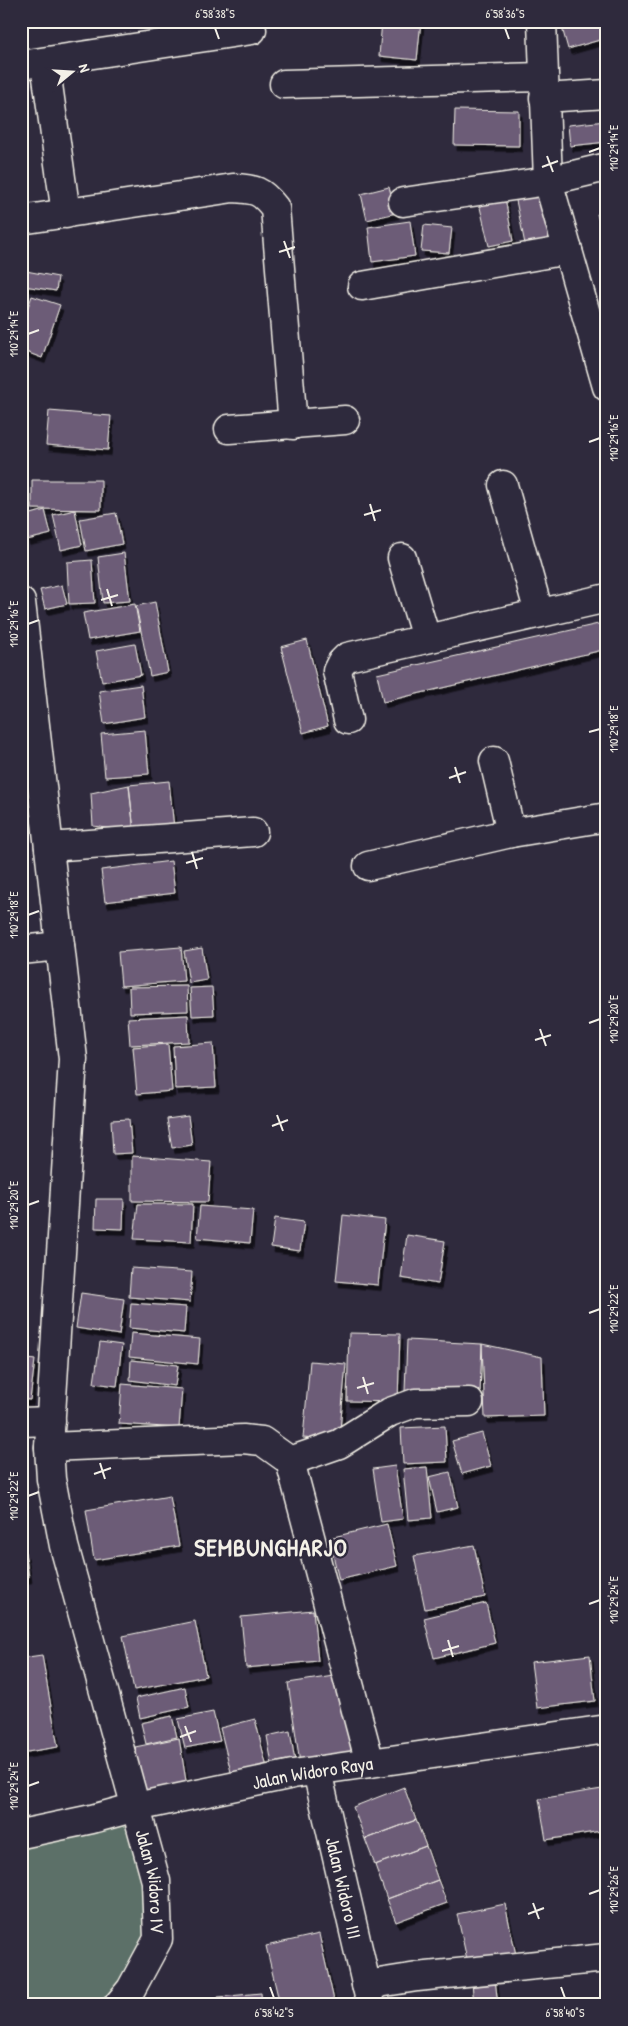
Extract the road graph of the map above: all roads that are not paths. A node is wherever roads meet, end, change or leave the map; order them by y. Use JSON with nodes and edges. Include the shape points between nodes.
{"nodes":[{"id":1,"x":542,"y":21,"type":"edge"},
{"id":2,"x":252,"y":30,"type":"dead end"},
{"id":3,"x":33,"y":64,"type":"edge"},
{"id":4,"x":284,"y":84,"type":"dead end"},
{"id":5,"x":543,"y":87,"type":"junction"},
{"id":6,"x":607,"y":94,"type":"edge"},
{"id":7,"x":607,"y":167,"type":"edge"},
{"id":8,"x":548,"y":181,"type":"junction"},
{"id":9,"x":403,"y":202,"type":"dead end"},
{"id":10,"x":66,"y":214,"type":"junction"},
{"id":11,"x":21,"y":220,"type":"edge"},
{"id":12,"x":568,"y":250,"type":"junction"},
{"id":13,"x":362,"y":286,"type":"dead end"},
{"id":14,"x":607,"y":388,"type":"edge"},
{"id":15,"x":346,"y":420,"type":"dead end"},
{"id":16,"x":293,"y":425,"type":"junction"},
{"id":17,"x":229,"y":429,"type":"dead end"},
{"id":18,"x":503,"y":485,"type":"dead end"},
{"id":19,"x":402,"y":558,"type":"dead end"},
{"id":20,"x":607,"y":598,"type":"edge"},
{"id":21,"x":21,"y":602,"type":"edge"},
{"id":22,"x":538,"y":613,"type":"junction"},
{"id":23,"x":426,"y":638,"type":"junction"},
{"id":24,"x":348,"y":720,"type":"dead end"},
{"id":25,"x":494,"y":761,"type":"dead end"},
{"id":26,"x":607,"y":817,"type":"edge"},
{"id":27,"x":253,"y":832,"type":"dead end"},
{"id":28,"x":511,"y":833,"type":"junction"},
{"id":29,"x":49,"y":847,"type":"junction"},
{"id":30,"x":368,"y":866,"type":"dead end"},
{"id":31,"x":60,"y":946,"type":"junction"},
{"id":32,"x":21,"y":950,"type":"edge"},
{"id":33,"x":469,"y":1402,"type":"dead end"},
{"id":34,"x":21,"y":1422,"type":"edge"},
{"id":35,"x":50,"y":1434,"type":"junction"},
{"id":36,"x":290,"y":1461,"type":"junction"},
{"id":37,"x":607,"y":1729,"type":"edge"},
{"id":38,"x":370,"y":1763,"type":"junction"},
{"id":39,"x":317,"y":1771,"type":"junction"},
{"id":40,"x":136,"y":1806,"type":"junction"},
{"id":41,"x":21,"y":1834,"type":"edge"},
{"id":42,"x":606,"y":1958,"type":"edge"},
{"id":43,"x":369,"y":1995,"type":"edge"},
{"id":44,"x":118,"y":2005,"type":"edge"}],
"edges":[{"from":1,"to":5,"type":"street"},
{"from":2,"to":3,"type":"street"},
{"from":3,"to":10,"type":"street"},
{"from":4,"to":5,"type":"street"},
{"from":5,"to":6,"type":"street"},
{"from":5,"to":8,"type":"street"},
{"from":7,"to":8,"type":"street"},
{"from":8,"to":9,"type":"street"},
{"from":8,"to":12,"type":"street"},
{"from":10,"to":11,"type":"street"},
{"from":10,"to":16,"type":"street","via":[[232,188],[252,189],[264,194],[275,208]]},
{"from":12,"to":13,"type":"street"},
{"from":12,"to":14,"type":"street"},
{"from":15,"to":16,"type":"street"},
{"from":16,"to":17,"type":"street"},
{"from":18,"to":22,"type":"street"},
{"from":19,"to":23,"type":"street"},
{"from":20,"to":22,"type":"street"},
{"from":21,"to":29,"type":"street","name":"Jalan Widoro IV"},
{"from":22,"to":23,"type":"street"},
{"from":23,"to":24,"type":"street","via":[[357,654],[341,663],[337,671]]},
{"from":25,"to":28,"type":"street"},
{"from":26,"to":28,"type":"street"},
{"from":27,"to":29,"type":"street"},
{"from":28,"to":30,"type":"street"},
{"from":29,"to":31,"type":"street","name":"Jalan Widoro IV"},
{"from":31,"to":32,"type":"street"},
{"from":31,"to":35,"type":"street","name":"Jalan Widoro IV","via":[[73,1059]]},
{"from":33,"to":36,"type":"street","via":[[415,1403],[390,1412],[339,1444]]},
{"from":34,"to":35,"type":"street"},
{"from":35,"to":36,"type":"street","via":[[262,1441]]},
{"from":35,"to":40,"type":"street","name":"Jalan Widoro IV","via":[[51,1479],[64,1546]]},
{"from":36,"to":38,"type":"street"},
{"from":37,"to":38,"type":"street","name":"Jalan Widoro Raya"},
{"from":38,"to":39,"type":"street","name":"Jalan Widoro Raya"},
{"from":39,"to":40,"type":"street","name":"Jalan Widoro Raya"},
{"from":39,"to":43,"type":"street","name":"Jalan Widoro III"},
{"from":40,"to":41,"type":"street","name":"Jalan Widoro Raya"},
{"from":40,"to":44,"type":"street","name":"Jalan Widoro IV","via":[[156,1881],[158,1939],[131,1989]]},
{"from":42,"to":43,"type":"street","via":[[417,1977]]}]}
